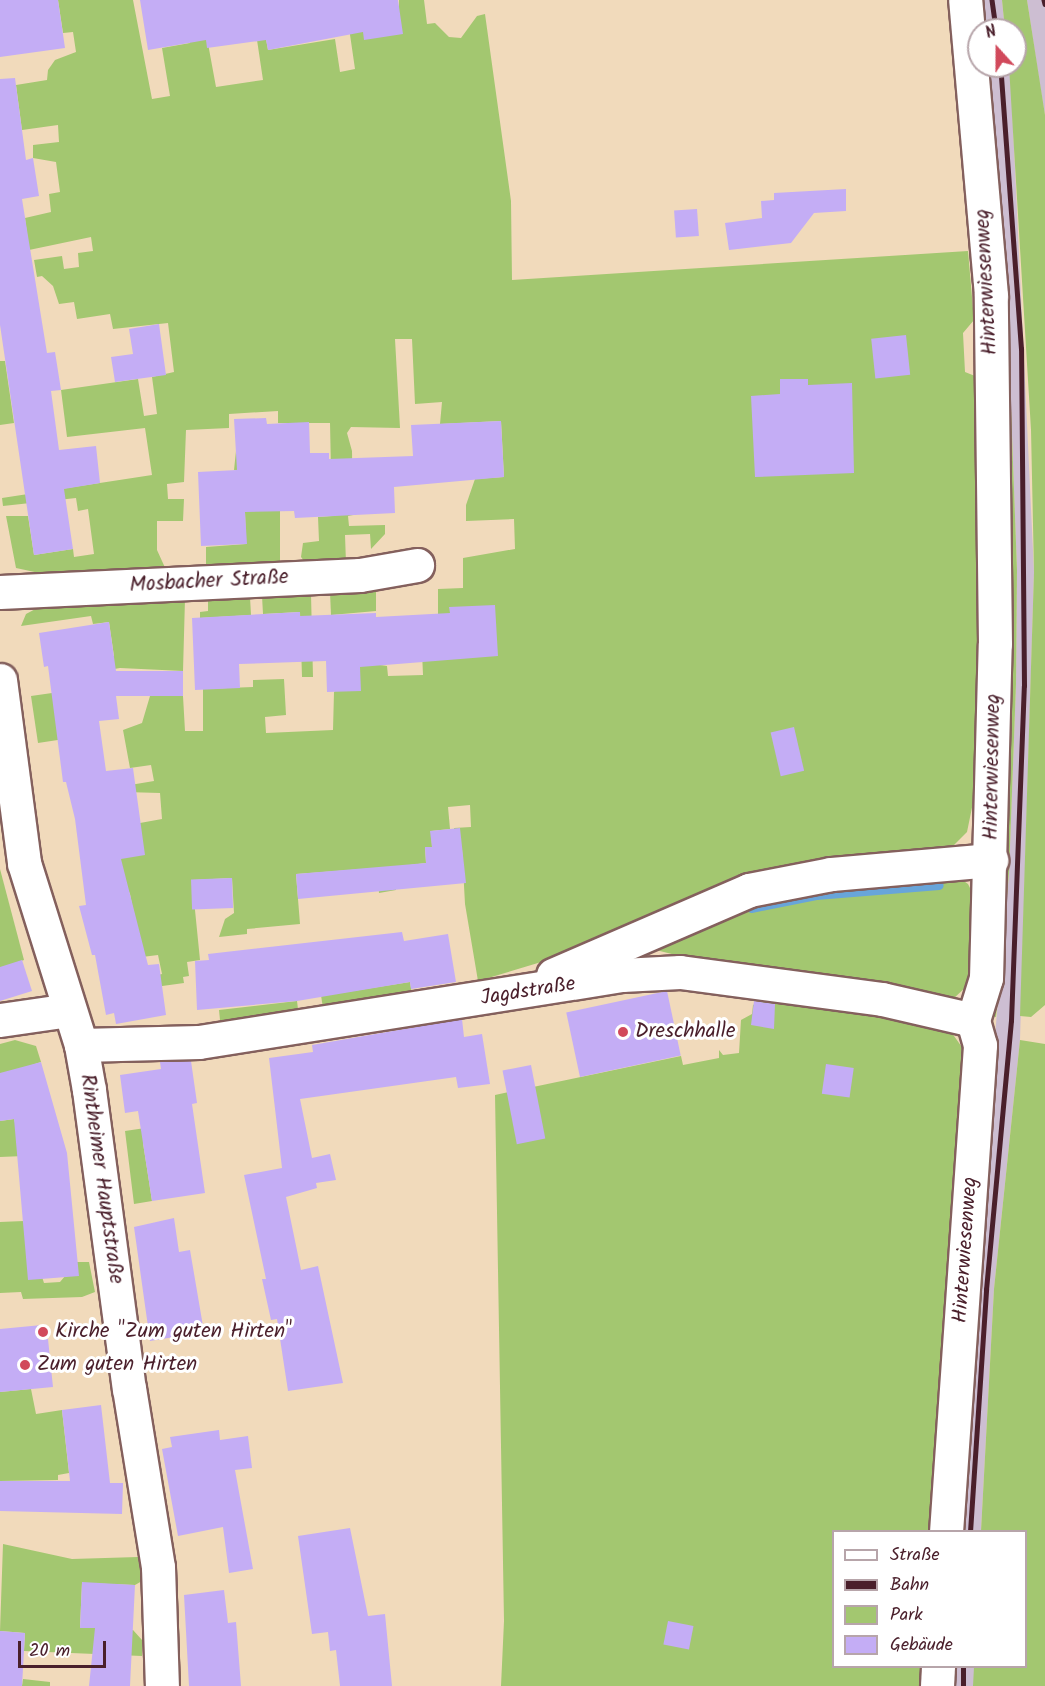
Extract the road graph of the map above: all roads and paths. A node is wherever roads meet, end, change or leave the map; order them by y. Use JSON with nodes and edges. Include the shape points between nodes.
{"nodes":[{"id":1,"x":965,"y":0,"type":"edge"},
{"id":2,"x":417,"y":566,"type":"dead end"},
{"id":3,"x":0,"y":592,"type":"edge"},
{"id":4,"x":0,"y":680,"type":"edge"},
{"id":5,"x":991,"y":860,"type":"junction"},
{"id":6,"x":501,"y":995,"type":"junction"},
{"id":7,"x":69,"y":1010,"type":"junction"},
{"id":8,"x":0,"y":1020,"type":"edge"},
{"id":9,"x":973,"y":1020,"type":"junction"},
{"id":10,"x":81,"y":1045,"type":"junction"},
{"id":11,"x":946,"y":1530,"type":"edge"},
{"id":12,"x":938,"y":1668,"type":"edge"},
{"id":13,"x":162,"y":1686,"type":"edge"},
{"id":14,"x":937,"y":1686,"type":"edge"}],
"edges":[{"from":1,"to":5,"type":"street","name":"Hinterwiesenweg","via":[[991,296],[995,509]]},
{"from":2,"to":3,"type":"street","name":"Mosbacher Straße","via":[[360,575]]},
{"from":4,"to":7,"type":"street","name":"Rintheimer Hauptstraße","via":[[24,863]]},
{"from":5,"to":6,"type":"street","via":[[831,873],[749,890]]},
{"from":5,"to":9,"type":"street","name":"Hinterwiesenweg","via":[[986,978]]},
{"from":6,"to":9,"type":"street","name":"Jagdstraße","via":[[622,975],[680,972],[882,999]]},
{"from":6,"to":10,"type":"street","name":"Jagdstraße","via":[[199,1042]]},
{"from":7,"to":8,"type":"street"},
{"from":7,"to":10,"type":"street","name":"Rintheimer Hauptstraße"},
{"from":9,"to":11,"type":"street","name":"Hinterwiesenweg","via":[[980,1046]]},
{"from":10,"to":13,"type":"street","name":"Rintheimer Hauptstraße","via":[[158,1567]]},
{"from":12,"to":14,"type":"street"}]}
